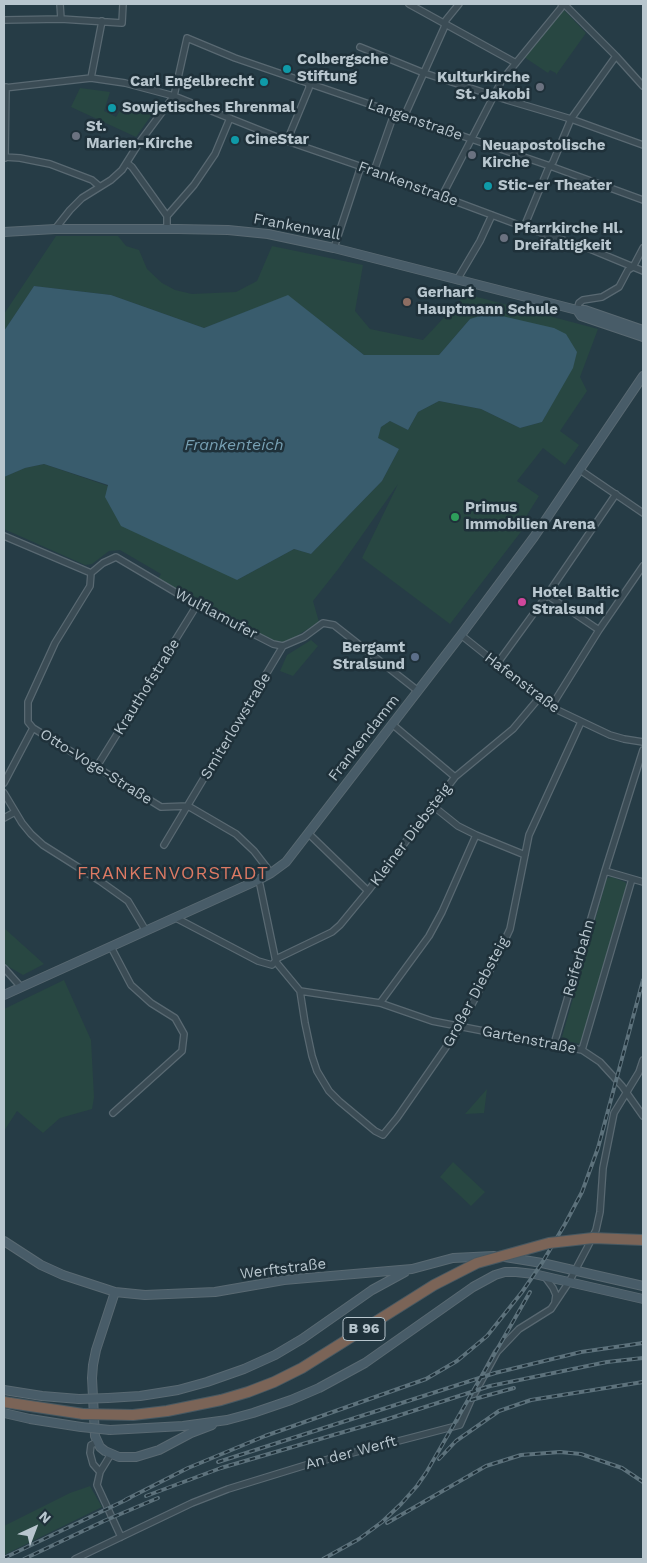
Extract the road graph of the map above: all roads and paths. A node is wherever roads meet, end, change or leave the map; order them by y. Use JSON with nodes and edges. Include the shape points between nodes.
{"nodes":[{"id":1,"x":60,"y":4,"type":"edge"},
{"id":2,"x":123,"y":4,"type":"edge"},
{"id":3,"x":410,"y":4,"type":"edge"},
{"id":4,"x":460,"y":4,"type":"edge"},
{"id":5,"x":563,"y":4,"type":"edge"},
{"id":6,"x":60,"y":19,"type":"junction"},
{"id":7,"x":4,"y":20,"type":"edge"},
{"id":8,"x":102,"y":21,"type":"junction"},
{"id":9,"x":445,"y":24,"type":"junction"},
{"id":10,"x":360,"y":46,"type":"dead end"},
{"id":11,"x":616,"y":56,"type":"junction"},
{"id":12,"x":516,"y":63,"type":"junction"},
{"id":13,"x":424,"y":72,"type":"junction"},
{"id":14,"x":92,"y":78,"type":"junction"},
{"id":15,"x":308,"y":84,"type":"junction"},
{"id":16,"x":643,"y":86,"type":"edge"},
{"id":17,"x":5,"y":87,"type":"edge"},
{"id":18,"x":174,"y":96,"type":"junction"},
{"id":19,"x":493,"y":96,"type":"junction"},
{"id":20,"x":394,"y":114,"type":"junction"},
{"id":21,"x":404,"y":117,"type":"junction"},
{"id":22,"x":230,"y":118,"type":"junction"},
{"id":23,"x":571,"y":119,"type":"junction"},
{"id":24,"x":472,"y":139,"type":"junction"},
{"id":25,"x":287,"y":141,"type":"junction"},
{"id":26,"x":643,"y":145,"type":"edge"},
{"id":27,"x":5,"y":158,"type":"edge"},
{"id":28,"x":127,"y":163,"type":"junction"},
{"id":29,"x":361,"y":166,"type":"junction"},
{"id":30,"x":550,"y":166,"type":"junction"},
{"id":31,"x":374,"y":171,"type":"junction"},
{"id":32,"x":99,"y":186,"type":"junction"},
{"id":33,"x":442,"y":196,"type":"junction"},
{"id":34,"x":643,"y":200,"type":"edge"},
{"id":35,"x":492,"y":215,"type":"junction"},
{"id":36,"x":167,"y":216,"type":"junction"},
{"id":37,"x":524,"y":227,"type":"junction"},
{"id":38,"x":55,"y":229,"type":"junction"},
{"id":39,"x":167,"y":229,"type":"junction"},
{"id":40,"x":4,"y":232,"type":"edge"},
{"id":41,"x":334,"y":248,"type":"junction"},
{"id":42,"x":643,"y":248,"type":"edge"},
{"id":43,"x":633,"y":267,"type":"junction"},
{"id":44,"x":643,"y":271,"type":"edge"},
{"id":45,"x":457,"y":280,"type":"junction"},
{"id":46,"x":577,"y":310,"type":"junction"},
{"id":47,"x":643,"y":330,"type":"edge"},
{"id":48,"x":643,"y":335,"type":"edge"},
{"id":49,"x":643,"y":376,"type":"edge"},
{"id":50,"x":580,"y":470,"type":"junction"},
{"id":51,"x":616,"y":494,"type":"junction"},
{"id":52,"x":643,"y":513,"type":"edge"},
{"id":53,"x":4,"y":536,"type":"edge"},
{"id":54,"x":643,"y":566,"type":"edge"},
{"id":55,"x":90,"y":573,"type":"junction"},
{"id":56,"x":547,"y":595,"type":"junction"},
{"id":57,"x":197,"y":605,"type":"junction"},
{"id":58,"x":599,"y":630,"type":"junction"},
{"id":59,"x":461,"y":635,"type":"junction"},
{"id":60,"x":283,"y":646,"type":"junction"},
{"id":61,"x":497,"y":664,"type":"junction"},
{"id":62,"x":418,"y":691,"type":"junction"},
{"id":63,"x":539,"y":698,"type":"junction"},
{"id":64,"x":551,"y":707,"type":"junction"},
{"id":65,"x":582,"y":722,"type":"junction"},
{"id":66,"x":392,"y":724,"type":"junction"},
{"id":67,"x":33,"y":728,"type":"junction"},
{"id":68,"x":643,"y":742,"type":"edge"},
{"id":69,"x":643,"y":750,"type":"edge"},
{"id":70,"x":96,"y":768,"type":"junction"},
{"id":71,"x":454,"y":777,"type":"junction"},
{"id":72,"x":4,"y":783,"type":"edge"},
{"id":73,"x":4,"y":793,"type":"edge"},
{"id":74,"x":188,"y":806,"type":"junction"},
{"id":75,"x":434,"y":806,"type":"junction"},
{"id":76,"x":15,"y":812,"type":"junction"},
{"id":77,"x":4,"y":818,"type":"edge"},
{"id":78,"x":308,"y":833,"type":"junction"},
{"id":79,"x":476,"y":835,"type":"junction"},
{"id":80,"x":164,"y":845,"type":"dead end"},
{"id":81,"x":525,"y":855,"type":"junction"},
{"id":82,"x":605,"y":871,"type":"junction"},
{"id":83,"x":271,"y":873,"type":"junction"},
{"id":84,"x":632,"y":878,"type":"junction"},
{"id":85,"x":258,"y":880,"type":"junction"},
{"id":86,"x":643,"y":882,"type":"edge"},
{"id":87,"x":368,"y":891,"type":"junction"},
{"id":88,"x":176,"y":918,"type":"junction"},
{"id":89,"x":146,"y":931,"type":"junction"},
{"id":90,"x":111,"y":947,"type":"junction"},
{"id":91,"x":276,"y":962,"type":"junction"},
{"id":92,"x":4,"y":968,"type":"edge"},
{"id":93,"x":21,"y":987,"type":"junction"},
{"id":94,"x":300,"y":991,"type":"junction"},
{"id":95,"x":4,"y":995,"type":"edge"},
{"id":96,"x":380,"y":1003,"type":"junction"},
{"id":97,"x":460,"y":1027,"type":"junction"},
{"id":98,"x":554,"y":1044,"type":"junction"},
{"id":99,"x":582,"y":1050,"type":"junction"},
{"id":100,"x":643,"y":1060,"type":"edge"},
{"id":101,"x":626,"y":1093,"type":"junction"},
{"id":102,"x":113,"y":1113,"type":"dead end"},
{"id":103,"x":643,"y":1116,"type":"edge"},
{"id":104,"x":643,"y":1240,"type":"edge"},
{"id":105,"x":4,"y":1241,"type":"edge"},
{"id":106,"x":412,"y":1269,"type":"junction"},
{"id":107,"x":576,"y":1270,"type":"junction"},
{"id":108,"x":543,"y":1276,"type":"junction"},
{"id":109,"x":569,"y":1282,"type":"junction"},
{"id":110,"x":643,"y":1286,"type":"edge"},
{"id":111,"x":115,"y":1292,"type":"junction"},
{"id":112,"x":643,"y":1299,"type":"edge"},
{"id":113,"x":551,"y":1310,"type":"junction"},
{"id":114,"x":4,"y":1390,"type":"edge"},
{"id":115,"x":4,"y":1400,"type":"edge"},
{"id":116,"x":4,"y":1413,"type":"edge"},
{"id":117,"x":226,"y":1420,"type":"junction"},
{"id":118,"x":97,"y":1442,"type":"junction"},
{"id":119,"x":111,"y":1454,"type":"junction"},
{"id":120,"x":100,"y":1472,"type":"junction"},
{"id":121,"x":122,"y":1537,"type":"junction"},
{"id":122,"x":75,"y":1559,"type":"edge"}],
"edges":[{"from":1,"to":6,"type":"street"},
{"from":2,"to":8,"type":"street","via":[[122,23]]},
{"from":3,"to":9,"type":"street"},
{"from":4,"to":9,"type":"street"},
{"from":5,"to":11,"type":"street"},
{"from":5,"to":12,"type":"street"},
{"from":6,"to":7,"type":"street"},
{"from":6,"to":8,"type":"street"},
{"from":8,"to":14,"type":"street"},
{"from":9,"to":12,"type":"street"},
{"from":9,"to":13,"type":"street"},
{"from":10,"to":13,"type":"street"},
{"from":11,"to":16,"type":"street"},
{"from":11,"to":23,"type":"street"},
{"from":12,"to":19,"type":"street"},
{"from":13,"to":19,"type":"street"},
{"from":13,"to":21,"type":"street"},
{"from":14,"to":17,"type":"street","name":"Frankenstraße"},
{"from":14,"to":18,"type":"street","name":"Frankenstraße"},
{"from":15,"to":18,"type":"street","name":"Langenstraße","via":[[187,38]]},
{"from":15,"to":20,"type":"street","name":"Langenstraße"},
{"from":15,"to":25,"type":"street"},
{"from":17,"to":27,"type":"street"},
{"from":18,"to":22,"type":"street","name":"Frankenstraße"},
{"from":18,"to":28,"type":"street"},
{"from":19,"to":23,"type":"street"},
{"from":19,"to":24,"type":"street"},
{"from":20,"to":21,"type":"street","name":"Langenstraße"},
{"from":20,"to":31,"type":"street"},
{"from":21,"to":24,"type":"street","name":"Langenstraße"},
{"from":22,"to":25,"type":"street","name":"Frankenstraße"},
{"from":22,"to":36,"type":"street","via":[[215,154]]},
{"from":23,"to":26,"type":"street"},
{"from":23,"to":30,"type":"street"},
{"from":24,"to":30,"type":"street","name":"Langenstraße"},
{"from":24,"to":33,"type":"street"},
{"from":25,"to":29,"type":"street","name":"Frankenstraße"},
{"from":27,"to":32,"type":"street","via":[[50,164],[92,180]]},
{"from":28,"to":32,"type":"street","via":[[112,180]]},
{"from":28,"to":36,"type":"street"},
{"from":29,"to":31,"type":"street","name":"Frankenstraße"},
{"from":29,"to":41,"type":"street"},
{"from":30,"to":34,"type":"street","name":"Langenstraße"},
{"from":30,"to":37,"type":"street"},
{"from":31,"to":33,"type":"street","name":"Frankenstraße"},
{"from":32,"to":38,"type":"street","via":[[76,204]]},
{"from":33,"to":35,"type":"street","name":"Frankenstraße"},
{"from":35,"to":37,"type":"street","name":"Frankenstraße"},
{"from":35,"to":45,"type":"street"},
{"from":36,"to":39,"type":"street"},
{"from":37,"to":43,"type":"street","name":"Frankenstraße"},
{"from":38,"to":39,"type":"street","name":"Frankenwall"},
{"from":38,"to":40,"type":"street","name":"Frankenwall"},
{"from":39,"to":41,"type":"street","name":"Frankenwall","via":[[256,232]]},
{"from":41,"to":45,"type":"street","name":"Frankenwall"},
{"from":42,"to":43,"type":"street"},
{"from":43,"to":44,"type":"street","name":"Frankenstraße"},
{"from":43,"to":46,"type":"street","via":[[619,287],[602,297],[583,300]]},
{"from":45,"to":46,"type":"street","name":"Frankenwall"},
{"from":46,"to":47,"type":"street","name":"Frankenwall"},
{"from":46,"to":48,"type":"street","name":"Frankenwall","via":[[581,316]]},
{"from":49,"to":50,"type":"street","name":"Frankendamm"},
{"from":50,"to":51,"type":"street"},
{"from":50,"to":59,"type":"street","name":"Frankendamm"},
{"from":51,"to":52,"type":"street"},
{"from":51,"to":56,"type":"street"},
{"from":53,"to":55,"type":"street"},
{"from":54,"to":58,"type":"street"},
{"from":55,"to":57,"type":"street","name":"Wulflamufer","via":[[116,557]]},
{"from":55,"to":67,"type":"street","via":[[90,586],[55,643],[28,702],[28,722]]},
{"from":56,"to":58,"type":"street"},
{"from":56,"to":61,"type":"street"},
{"from":57,"to":60,"type":"street","name":"Wulflamufer","via":[[272,644]]},
{"from":57,"to":70,"type":"street","name":"Krauthofstraße"},
{"from":58,"to":64,"type":"street"},
{"from":59,"to":61,"type":"street","name":"Hafenstraße"},
{"from":59,"to":62,"type":"street","name":"Frankendamm"},
{"from":60,"to":62,"type":"street","via":[[304,637],[322,623],[334,625]]},
{"from":60,"to":74,"type":"street","name":"Smiterlowstraße"},
{"from":61,"to":63,"type":"street","name":"Hafenstraße"},
{"from":62,"to":66,"type":"street","name":"Frankendamm"},
{"from":63,"to":64,"type":"street","name":"Hafenstraße"},
{"from":63,"to":71,"type":"street","name":"Kleiner Diebsteig","via":[[513,729]]},
{"from":64,"to":65,"type":"street","name":"Hafenstraße"},
{"from":65,"to":68,"type":"street","name":"Hafenstraße","via":[[610,735]]},
{"from":65,"to":81,"type":"street","name":"Großer Diebsteig","via":[[529,835]]},
{"from":66,"to":71,"type":"street"},
{"from":66,"to":78,"type":"street","name":"Frankendamm"},
{"from":67,"to":70,"type":"street","name":"Otto-Voge-Straße"},
{"from":67,"to":72,"type":"street"},
{"from":69,"to":82,"type":"street","name":"Reiferbahn"},
{"from":70,"to":74,"type":"street","name":"Otto-Voge-Straße","via":[[161,807]]},
{"from":71,"to":75,"type":"street","name":"Kleiner Diebsteig"},
{"from":73,"to":76,"type":"street"},
{"from":74,"to":80,"type":"street"},
{"from":74,"to":83,"type":"street","via":[[236,834]]},
{"from":75,"to":79,"type":"street","via":[[458,826]]},
{"from":75,"to":87,"type":"street","name":"Kleiner Diebsteig"},
{"from":76,"to":77,"type":"street"},
{"from":76,"to":89,"type":"street","via":[[26,829],[43,845],[128,901]]},
{"from":78,"to":83,"type":"street","name":"Frankendamm","via":[[286,862]]},
{"from":78,"to":87,"type":"street"},
{"from":79,"to":81,"type":"street"},
{"from":79,"to":96,"type":"street","via":[[429,936]]},
{"from":81,"to":97,"type":"street","name":"Großer Diebsteig","via":[[510,930]]},
{"from":82,"to":84,"type":"street"},
{"from":82,"to":98,"type":"street","name":"Reiferbahn"},
{"from":83,"to":85,"type":"street","name":"Frankendamm"},
{"from":84,"to":86,"type":"street"},
{"from":84,"to":99,"type":"street","name":"Reiferbahn"},
{"from":85,"to":88,"type":"street","name":"Frankendamm"},
{"from":85,"to":91,"type":"street"},
{"from":87,"to":91,"type":"street","name":"Kleiner Diebsteig","via":[[332,932],[278,958]]},
{"from":88,"to":89,"type":"street","name":"Frankendamm"},
{"from":88,"to":91,"type":"street","via":[[258,961],[272,965]]},
{"from":89,"to":90,"type":"street","name":"Frankendamm"},
{"from":90,"to":93,"type":"street","name":"Frankendamm"},
{"from":90,"to":102,"type":"street","via":[[131,985],[175,1018],[184,1034],[182,1051]]},
{"from":91,"to":94,"type":"street"},
{"from":92,"to":93,"type":"street"},
{"from":93,"to":95,"type":"street","name":"Frankendamm"},
{"from":94,"to":96,"type":"street","name":"Gartenstraße"},
{"from":94,"to":97,"type":"street","name":"Großer Diebsteig","via":[[312,1056],[320,1077],[338,1101],[383,1135]]},
{"from":96,"to":97,"type":"street","name":"Gartenstraße","via":[[414,1016]]},
{"from":97,"to":98,"type":"street","name":"Gartenstraße"},
{"from":98,"to":99,"type":"street","name":"Gartenstraße"},
{"from":99,"to":101,"type":"street","name":"Gartenstraße","via":[[600,1062]]},
{"from":100,"to":101,"type":"street","name":"An der Werft"},
{"from":101,"to":103,"type":"street","name":"Gartenstraße"},
{"from":101,"to":107,"type":"street","name":"An der Werft","via":[[614,1113],[603,1168],[596,1230]]},
{"from":104,"to":115,"type":"highway","number":"B 96","bridge":true,"via":[[593,1238],[549,1243],[477,1263],[434,1285],[302,1368],[248,1392],[198,1406],[133,1415],[83,1414]]},
{"from":105,"to":111,"type":"street","name":"Werftstraße","via":[[63,1276]]},
{"from":106,"to":107,"type":"street","name":"Werftstraße","via":[[453,1258],[485,1256],[519,1258]]},
{"from":106,"to":111,"type":"street","name":"Werftstraße","via":[[284,1280],[215,1292],[162,1295]]},
{"from":106,"to":114,"type":"street","bridge":true,"via":[[365,1295],[274,1355],[212,1380],[178,1390],[108,1398],[79,1399]]},
{"from":107,"to":109,"type":"street","name":"An der Werft"},
{"from":107,"to":110,"type":"street","name":"Werftstraße"},
{"from":108,"to":109,"type":"street"},
{"from":108,"to":113,"type":"street","via":[[556,1295]]},
{"from":108,"to":117,"type":"street","via":[[516,1272],[495,1275],[342,1376],[291,1400]]},
{"from":109,"to":112,"type":"street"},
{"from":109,"to":113,"type":"street","name":"An der Werft"},
{"from":111,"to":118,"type":"street","via":[[93,1365]]},
{"from":113,"to":121,"type":"street","name":"An der Werft","via":[[519,1329],[503,1345],[470,1400],[460,1425],[228,1489]]},
{"from":116,"to":117,"type":"street","bridge":true,"via":[[110,1430]]},
{"from":117,"to":119,"type":"street","via":[[147,1454],[128,1458]]},
{"from":118,"to":119,"type":"street"},
{"from":118,"to":120,"type":"street","via":[[91,1446],[90,1453]]},
{"from":119,"to":120,"type":"street"},
{"from":120,"to":121,"type":"street","via":[[97,1482],[100,1493]]},
{"from":121,"to":122,"type":"street","name":"An der Werft"}]}
